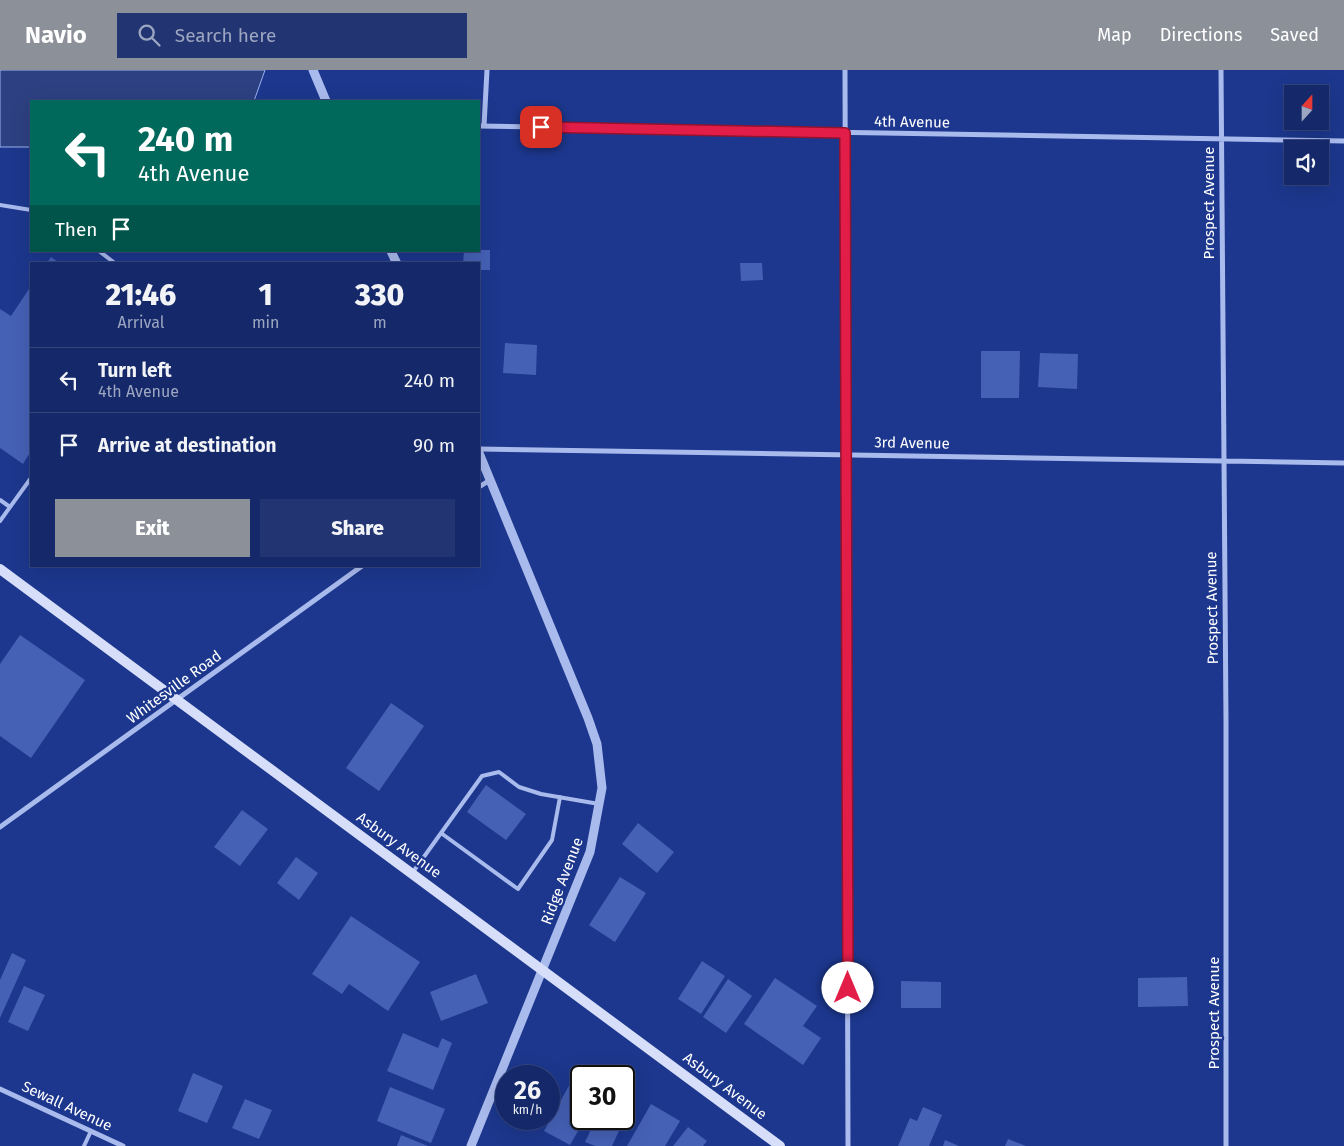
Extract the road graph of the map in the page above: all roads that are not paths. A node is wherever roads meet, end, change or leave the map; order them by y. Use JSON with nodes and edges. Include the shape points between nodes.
{"nodes":[{"id":1,"x":313,"y":70,"type":"edge"},
{"id":2,"x":487,"y":70,"type":"edge"},
{"id":3,"x":845,"y":70,"type":"edge"},
{"id":4,"x":1221,"y":70,"type":"edge"},
{"id":5,"x":326,"y":100,"type":"edge"},
{"id":6,"x":481,"y":126,"type":"edge"},
{"id":7,"x":845,"y":133,"type":"junction"},
{"id":8,"x":1221,"y":139,"type":"junction"},
{"id":9,"x":1344,"y":142,"type":"edge"},
{"id":10,"x":0,"y":205,"type":"edge"},
{"id":11,"x":30,"y":210,"type":"edge"},
{"id":12,"x":100,"y":252,"type":"edge"},
{"id":13,"x":113,"y":262,"type":"edge"},
{"id":14,"x":480,"y":451,"type":"edge"},
{"id":15,"x":480,"y":454,"type":"edge"},
{"id":16,"x":847,"y":454,"type":"junction"},
{"id":17,"x":1223,"y":461,"type":"junction"},
{"id":18,"x":1344,"y":463,"type":"edge"},
{"id":19,"x":30,"y":479,"type":"edge"},
{"id":20,"x":490,"y":480,"type":"junction"},
{"id":21,"x":480,"y":486,"type":"edge"},
{"id":22,"x":0,"y":500,"type":"edge"},
{"id":23,"x":10,"y":507,"type":"junction"},
{"id":24,"x":0,"y":521,"type":"edge"},
{"id":25,"x":361,"y":567,"type":"edge"},
{"id":26,"x":0,"y":569,"type":"edge"},
{"id":27,"x":178,"y":700,"type":"junction"},
{"id":28,"x":560,"y":798,"type":"junction"},
{"id":29,"x":599,"y":804,"type":"junction"},
{"id":30,"x":0,"y":827,"type":"edge"},
{"id":31,"x":441,"y":833,"type":"junction"},
{"id":32,"x":412,"y":873,"type":"junction"},
{"id":33,"x":542,"y":969,"type":"junction"},
{"id":34,"x":0,"y":1089,"type":"edge"},
{"id":35,"x":91,"y":1131,"type":"junction"},
{"id":36,"x":84,"y":1146,"type":"edge"},
{"id":37,"x":123,"y":1146,"type":"edge"},
{"id":38,"x":471,"y":1146,"type":"edge"},
{"id":39,"x":780,"y":1146,"type":"edge"},
{"id":40,"x":848,"y":1146,"type":"edge"},
{"id":41,"x":1226,"y":1146,"type":"edge"}],
"edges":[{"from":1,"to":5,"type":"street"},
{"from":2,"to":6,"type":"street"},
{"from":3,"to":7,"type":"street"},
{"from":4,"to":8,"type":"street","name":"Prospect Avenue"},
{"from":6,"to":7,"type":"street","name":"4th Avenue"},
{"from":7,"to":8,"type":"street","name":"4th Avenue"},
{"from":7,"to":16,"type":"street"},
{"from":8,"to":9,"type":"street","name":"4th Avenue"},
{"from":8,"to":17,"type":"street","name":"Prospect Avenue"},
{"from":10,"to":11,"type":"lane"},
{"from":12,"to":13,"type":"lane"},
{"from":14,"to":16,"type":"street","name":"3rd Avenue"},
{"from":15,"to":20,"type":"street","name":"Ridge Avenue"},
{"from":16,"to":17,"type":"street","name":"3rd Avenue"},
{"from":16,"to":40,"type":"street"},
{"from":17,"to":18,"type":"street","name":"3rd Avenue"},
{"from":17,"to":41,"type":"street","name":"Prospect Avenue"},
{"from":19,"to":23,"type":"lane"},
{"from":20,"to":21,"type":"street"},
{"from":20,"to":29,"type":"street","name":"Ridge Avenue","via":[[588,718],[601,768]]},
{"from":22,"to":23,"type":"lane"},
{"from":23,"to":24,"type":"lane"},
{"from":25,"to":27,"type":"street","name":"Whitesville Road"},
{"from":26,"to":27,"type":"main road","name":"Asbury Avenue"},
{"from":27,"to":30,"type":"street","name":"Whitesville Road"},
{"from":27,"to":32,"type":"main road","name":"Asbury Avenue"},
{"from":28,"to":29,"type":"lane"},
{"from":28,"to":31,"type":"lane","via":[[519,787],[499,772],[482,776]]},
{"from":28,"to":31,"type":"lane","via":[[552,840],[518,889]]},
{"from":29,"to":33,"type":"street","name":"Ridge Avenue","via":[[590,852]]},
{"from":31,"to":32,"type":"lane"},
{"from":32,"to":33,"type":"main road","name":"Asbury Avenue"},
{"from":33,"to":38,"type":"street","name":"Ridge Avenue"},
{"from":33,"to":39,"type":"main road","name":"Asbury Avenue"},
{"from":34,"to":35,"type":"street","name":"Sewall Avenue"},
{"from":35,"to":36,"type":"lane"},
{"from":35,"to":37,"type":"street","name":"Sewall Avenue"}]}
